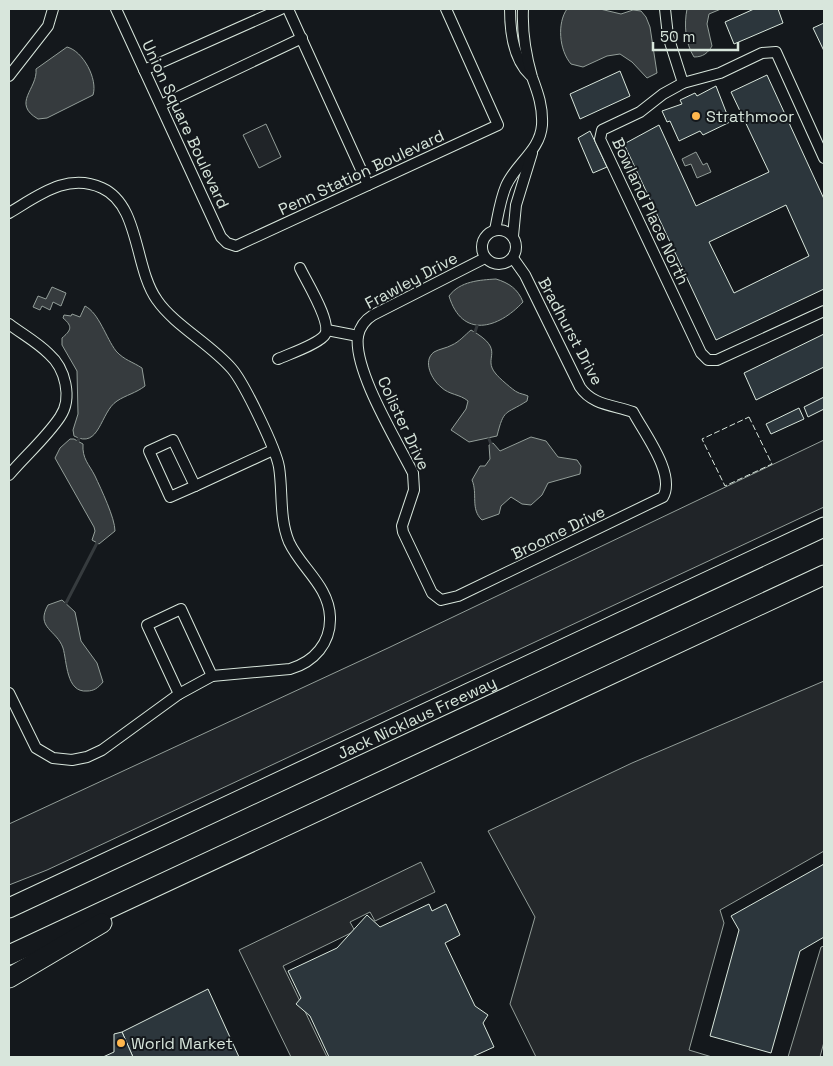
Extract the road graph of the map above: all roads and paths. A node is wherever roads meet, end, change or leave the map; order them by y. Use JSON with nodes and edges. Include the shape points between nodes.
{"nodes":[{"id":1,"x":53,"y":9,"type":"edge"},
{"id":2,"x":116,"y":9,"type":"edge"},
{"id":3,"x":281,"y":9,"type":"edge"},
{"id":4,"x":288,"y":9,"type":"edge"},
{"id":5,"x":446,"y":9,"type":"edge"},
{"id":6,"x":510,"y":9,"type":"edge"},
{"id":7,"x":523,"y":9,"type":"edge"},
{"id":8,"x":665,"y":9,"type":"edge"},
{"id":9,"x":302,"y":38,"type":"junction"},
{"id":10,"x":144,"y":70,"type":"junction"},
{"id":11,"x":9,"y":76,"type":"edge"},
{"id":12,"x":533,"y":78,"type":"junction"},
{"id":13,"x":683,"y":83,"type":"junction"},
{"id":14,"x":161,"y":105,"type":"junction"},
{"id":15,"x":532,"y":152,"type":"junction"},
{"id":16,"x":824,"y":158,"type":"edge"},
{"id":17,"x":368,"y":185,"type":"junction"},
{"id":18,"x":9,"y":213,"type":"edge"},
{"id":19,"x":495,"y":230,"type":"junction"},
{"id":20,"x":513,"y":236,"type":"junction"},
{"id":21,"x":236,"y":246,"type":"joint"},
{"id":22,"x":485,"y":258,"type":"junction"},
{"id":23,"x":513,"y":258,"type":"junction"},
{"id":24,"x":300,"y":268,"type":"dead end"},
{"id":25,"x":824,"y":310,"type":"edge"},
{"id":26,"x":9,"y":324,"type":"edge"},
{"id":27,"x":327,"y":330,"type":"junction"},
{"id":28,"x":358,"y":336,"type":"junction"},
{"id":29,"x":278,"y":359,"type":"dead end"},
{"id":30,"x":273,"y":450,"type":"junction"},
{"id":31,"x":666,"y":472,"type":"joint"},
{"id":32,"x":9,"y":475,"type":"edge"},
{"id":33,"x":195,"y":486,"type":"junction"},
{"id":34,"x":824,"y":527,"type":"edge"},
{"id":35,"x":824,"y":574,"type":"edge"},
{"id":36,"x":441,"y":600,"type":"joint"},
{"id":37,"x":212,"y":676,"type":"junction"},
{"id":38,"x":9,"y":693,"type":"edge"},
{"id":39,"x":179,"y":694,"type":"junction"},
{"id":40,"x":191,"y":870,"type":"junction"},
{"id":41,"x":9,"y":908,"type":"edge"},
{"id":42,"x":9,"y":955,"type":"edge"},
{"id":43,"x":9,"y":978,"type":"edge"}],
"edges":[{"from":1,"to":11,"type":"street","via":[[48,26]]},
{"from":2,"to":10,"type":"street","name":"Union Square Boulevard"},
{"from":3,"to":10,"type":"street"},
{"from":4,"to":9,"type":"street"},
{"from":5,"to":17,"type":"street","name":"Penn Station Boulevard","via":[[498,125]]},
{"from":6,"to":12,"type":"street","via":[[514,44],[520,62]]},
{"from":7,"to":12,"type":"street","via":[[526,48]]},
{"from":8,"to":13,"type":"street","via":[[668,36]]},
{"from":9,"to":14,"type":"street"},
{"from":9,"to":17,"type":"street"},
{"from":10,"to":14,"type":"street","name":"Union Square Boulevard"},
{"from":12,"to":15,"type":"street","via":[[542,108],[542,126]]},
{"from":13,"to":16,"type":"street","name":"Bowland Place North","via":[[720,74],[762,53],[776,52]]},
{"from":13,"to":25,"type":"street","name":"Bowland Place North","via":[[640,112],[602,130],[600,139],[701,353],[708,360],[717,360]]},
{"from":14,"to":21,"type":"street","name":"Union Square Boulevard","via":[[221,237]]},
{"from":15,"to":19,"type":"street","via":[[506,186]]},
{"from":15,"to":20,"type":"street","via":[[516,204]]},
{"from":17,"to":21,"type":"street","name":"Penn Station Boulevard"},
{"from":18,"to":30,"type":"street","via":[[45,191],[66,183],[89,184],[115,196],[125,208],[156,300],[232,369]]},
{"from":19,"to":20,"type":"street"},
{"from":19,"to":22,"type":"street","via":[[483,241]]},
{"from":20,"to":23,"type":"street","via":[[516,247]]},
{"from":22,"to":23,"type":"street","via":[[499,265]]},
{"from":22,"to":28,"type":"street","name":"Frawley Drive","via":[[373,315],[362,324]]},
{"from":23,"to":31,"type":"street","name":"Bradhurst Drive","via":[[525,275],[587,397],[633,412]]},
{"from":24,"to":27,"type":"street"},
{"from":26,"to":32,"type":"street","via":[[50,354],[60,366],[66,391],[61,416]]},
{"from":27,"to":28,"type":"street"},
{"from":27,"to":29,"type":"street","via":[[322,338]]},
{"from":28,"to":36,"type":"street","name":"Colister Drive","via":[[361,365],[413,473],[414,490],[403,532],[432,593]]},
{"from":30,"to":33,"type":"street"},
{"from":30,"to":37,"type":"street","via":[[290,543],[326,596],[330,617],[326,640],[301,666]]},
{"from":31,"to":36,"type":"street","name":"Broome Drive","via":[[668,483],[663,497],[467,592]]},
{"from":33,"to":33,"type":"street","via":[[173,440],[149,451],[170,497]]},
{"from":34,"to":41,"type":"highway","name":"Jack Nicklaus Freeway"},
{"from":35,"to":40,"type":"highway"},
{"from":37,"to":39,"type":"street"},
{"from":37,"to":39,"type":"street","via":[[181,609],[147,625]]},
{"from":38,"to":39,"type":"street","via":[[36,748],[53,758],[72,760],[102,750]]},
{"from":40,"to":42,"type":"highway"},
{"from":40,"to":43,"type":"highway"}]}
